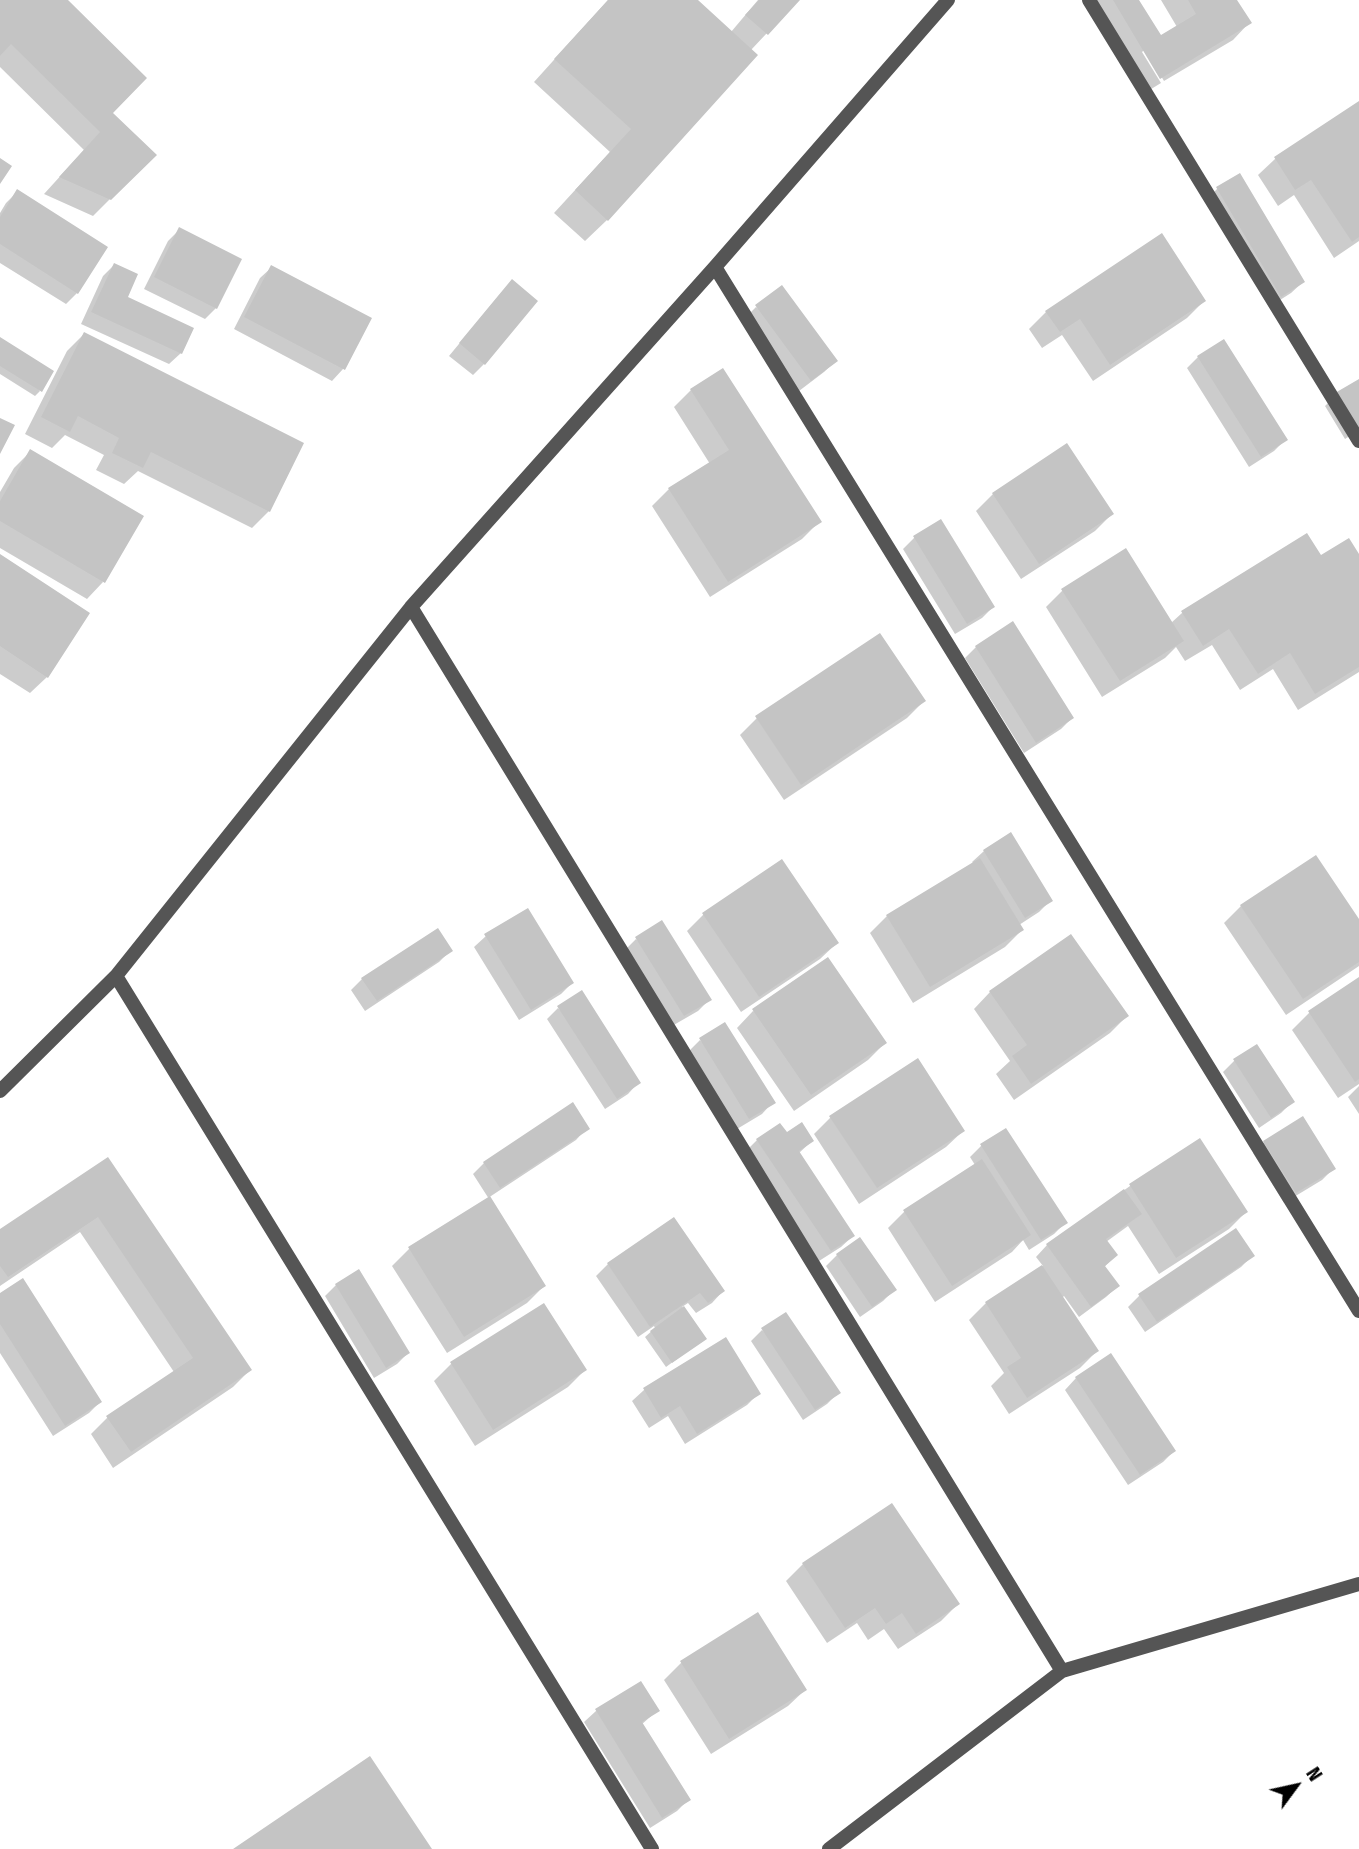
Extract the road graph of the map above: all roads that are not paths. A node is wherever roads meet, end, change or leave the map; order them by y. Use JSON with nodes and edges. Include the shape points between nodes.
{"nodes":[{"id":1,"x":948,"y":0,"type":"edge"},
{"id":2,"x":1089,"y":0,"type":"edge"},
{"id":3,"x":715,"y":267,"type":"junction"},
{"id":4,"x":1359,"y":441,"type":"edge"},
{"id":5,"x":411,"y":607,"type":"junction"},
{"id":6,"x":116,"y":976,"type":"junction"},
{"id":7,"x":0,"y":1091,"type":"edge"},
{"id":8,"x":1359,"y":1311,"type":"edge"},
{"id":9,"x":1359,"y":1584,"type":"edge"},
{"id":10,"x":1062,"y":1671,"type":"junction"},
{"id":11,"x":652,"y":1849,"type":"edge"},
{"id":12,"x":829,"y":1849,"type":"edge"}],
"edges":[{"from":1,"to":3,"type":"street"},
{"from":2,"to":4,"type":"street"},
{"from":3,"to":5,"type":"street"},
{"from":3,"to":8,"type":"street"},
{"from":5,"to":6,"type":"street"},
{"from":5,"to":10,"type":"street"},
{"from":6,"to":7,"type":"street"},
{"from":6,"to":11,"type":"street"},
{"from":9,"to":10,"type":"street"},
{"from":10,"to":12,"type":"street"}]}
